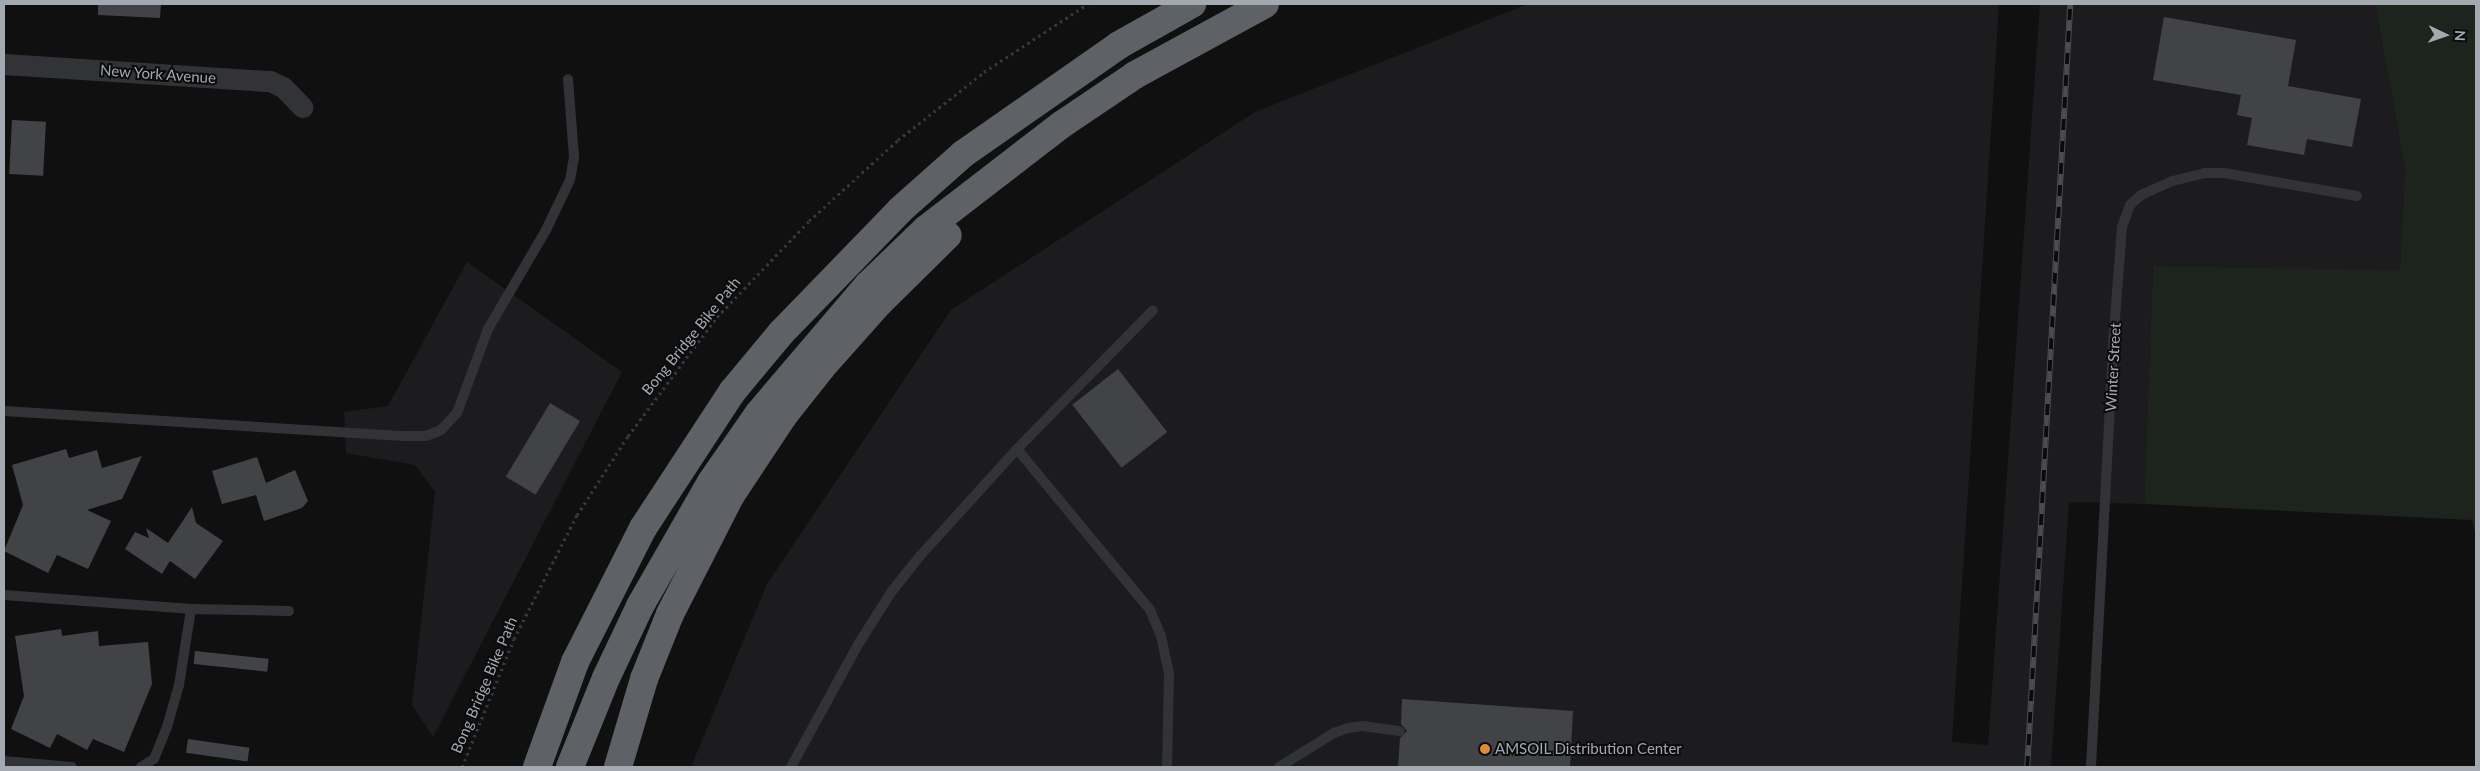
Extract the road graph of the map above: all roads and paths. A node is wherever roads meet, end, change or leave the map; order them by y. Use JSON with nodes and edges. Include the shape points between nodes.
{"nodes":[{"id":1,"x":1088,"y":4,"type":"edge"},
{"id":2,"x":1192,"y":4,"type":"edge"},
{"id":3,"x":1265,"y":4,"type":"edge"},
{"id":4,"x":4,"y":64,"type":"edge"},
{"id":5,"x":568,"y":79,"type":"dead end"},
{"id":6,"x":302,"y":107,"type":"dead end"},
{"id":7,"x":1061,"y":125,"type":"junction"},
{"id":8,"x":2357,"y":196,"type":"dead end"},
{"id":9,"x":1153,"y":310,"type":"dead end"},
{"id":10,"x":4,"y":411,"type":"edge"},
{"id":11,"x":1017,"y":449,"type":"junction"},
{"id":12,"x":4,"y":595,"type":"edge"},
{"id":13,"x":191,"y":609,"type":"junction"},
{"id":14,"x":289,"y":611,"type":"dead end"},
{"id":15,"x":1400,"y":731,"type":"dead end"},
{"id":16,"x":4,"y":761,"type":"edge"},
{"id":17,"x":72,"y":767,"type":"edge"},
{"id":18,"x":141,"y":767,"type":"edge"},
{"id":19,"x":462,"y":767,"type":"edge"},
{"id":20,"x":537,"y":767,"type":"edge"},
{"id":21,"x":570,"y":767,"type":"edge"},
{"id":22,"x":618,"y":767,"type":"edge"},
{"id":23,"x":791,"y":767,"type":"edge"},
{"id":24,"x":1167,"y":767,"type":"edge"},
{"id":25,"x":1279,"y":767,"type":"edge"},
{"id":26,"x":2092,"y":767,"type":"edge"}],
"edges":[{"from":1,"to":19,"type":"path","name":"Bong Bridge Bike Path","via":[[984,72],[898,140],[816,214],[717,317],[628,436],[577,515],[514,639]]},
{"from":2,"to":20,"type":"highway","via":[[1111,51],[963,154],[861,248],[782,333],[732,392],[643,528],[575,662]]},
{"from":3,"to":7,"type":"highway","via":[[1135,75]]},
{"from":4,"to":6,"type":"street","name":"New York Avenue","via":[[270,81],[283,87]]},
{"from":5,"to":10,"type":"lane","via":[[574,157],[570,180],[546,230],[488,329],[457,413],[441,430],[426,436],[403,436]]},
{"from":7,"to":21,"type":"highway","via":[[926,230],[868,285],[759,413],[711,482],[640,606]]},
{"from":7,"to":22,"type":"highway","via":[[996,193],[938,244],[880,302],[784,415],[731,495],[670,614],[644,680]]},
{"from":8,"to":26,"type":"lane","name":"Winter Street","via":[[2224,173],[2205,173],[2141,194],[2130,204],[2122,227],[2116,312]]},
{"from":9,"to":11,"type":"lane"},
{"from":11,"to":23,"type":"lane","via":[[963,506],[892,591],[859,643]]},
{"from":11,"to":24,"type":"lane","via":[[1150,610],[1162,636],[1169,674]]},
{"from":12,"to":13,"type":"lane"},
{"from":13,"to":14,"type":"lane"},
{"from":13,"to":18,"type":"lane","via":[[179,685],[167,728],[154,759]]},
{"from":15,"to":25,"type":"lane","via":[[1372,726],[1348,728],[1334,733]]},
{"from":16,"to":17,"type":"lane"}]}
